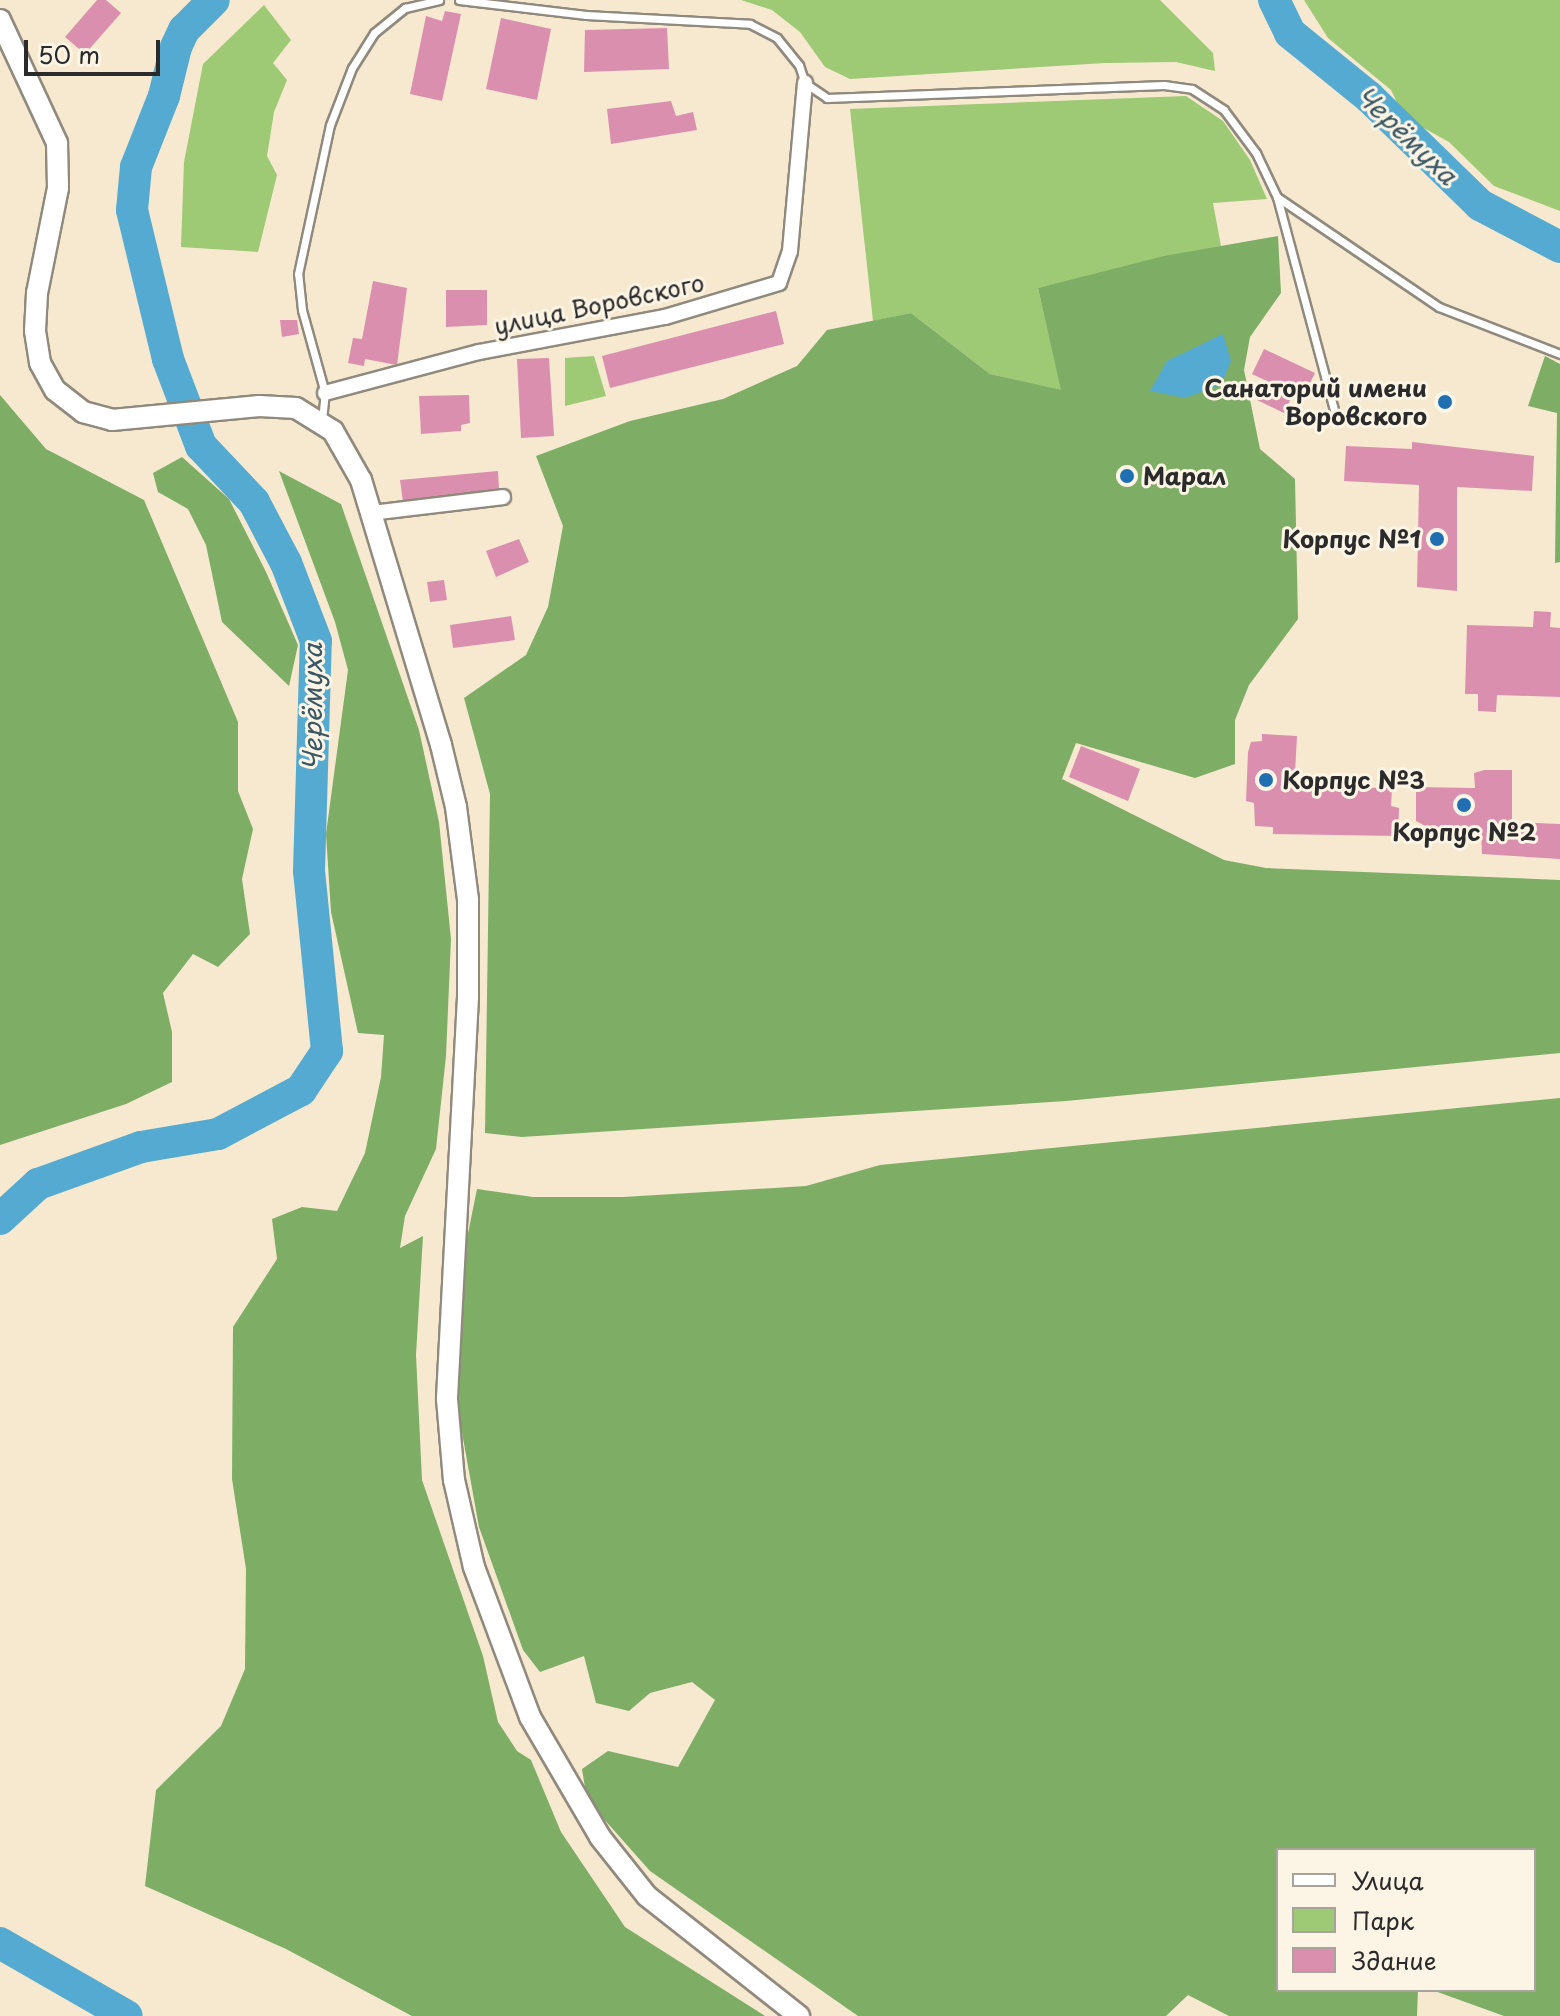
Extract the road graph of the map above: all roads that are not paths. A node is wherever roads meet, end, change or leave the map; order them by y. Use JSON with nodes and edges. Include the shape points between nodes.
{"nodes":[{"id":1,"x":439,"y":0,"type":"edge"},
{"id":2,"x":459,"y":0,"type":"edge"},
{"id":3,"x":0,"y":20,"type":"edge"},
{"id":4,"x":805,"y":83,"type":"junction"},
{"id":5,"x":1277,"y":197,"type":"junction"},
{"id":6,"x":1560,"y":354,"type":"edge"},
{"id":7,"x":325,"y":393,"type":"junction"},
{"id":8,"x":1334,"y":410,"type":"dead end"},
{"id":9,"x":322,"y":420,"type":"junction"},
{"id":10,"x":503,"y":497,"type":"dead end"},
{"id":11,"x":371,"y":513,"type":"junction"},
{"id":12,"x":799,"y":2016,"type":"edge"}],
"edges":[{"from":1,"to":7,"type":"lane","via":[[405,8],[374,33],[352,68],[330,125],[298,274],[298,296]]},
{"from":2,"to":4,"type":"lane","via":[[586,15],[750,24],[777,38],[799,65]]},
{"from":3,"to":9,"type":"main road","via":[[57,143],[58,188],[36,302],[40,363],[55,390],[98,417],[133,420],[259,406],[296,408]]},
{"from":4,"to":5,"type":"lane","via":[[827,98],[1164,85],[1192,89],[1224,110],[1256,153]]},
{"from":4,"to":7,"type":"street","name":"улица Воровского","via":[[790,251],[779,283],[665,317],[479,352]]},
{"from":5,"to":6,"type":"lane","via":[[1439,307]]},
{"from":5,"to":8,"type":"lane"},
{"from":7,"to":9,"type":"lane"},
{"from":9,"to":11,"type":"main road","via":[[353,462]]},
{"from":10,"to":11,"type":"street"},
{"from":11,"to":12,"type":"main road","via":[[441,745],[456,807],[468,900],[468,997],[447,1399],[454,1480],[474,1567],[530,1717],[600,1837],[647,1896]]}]}
